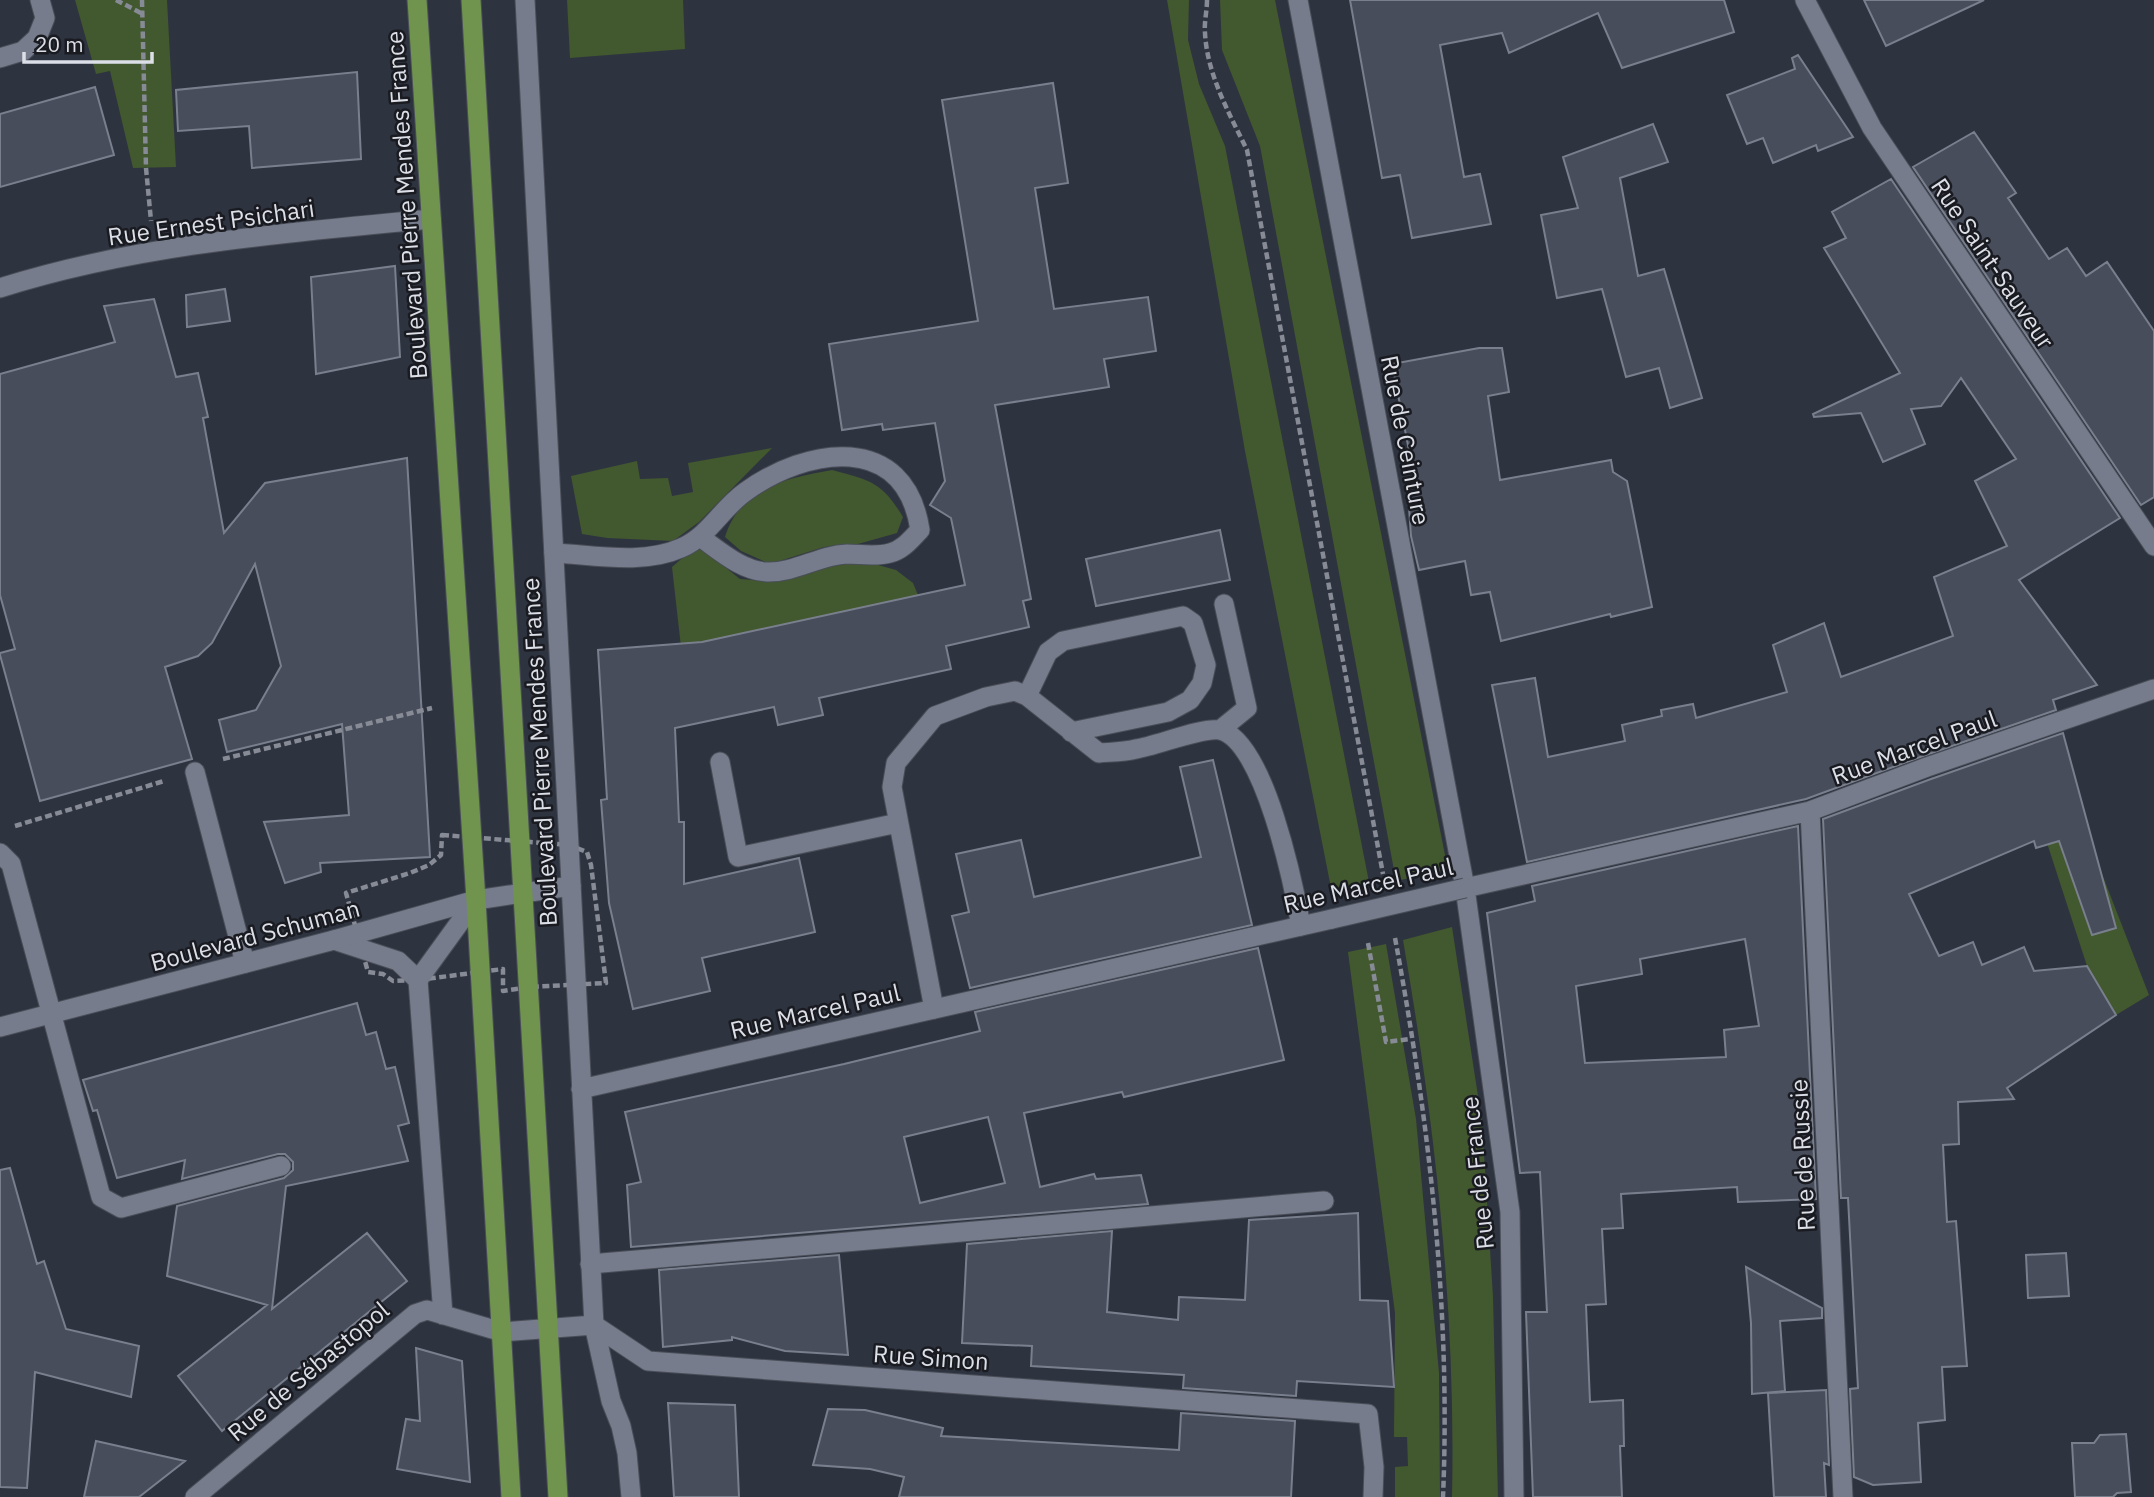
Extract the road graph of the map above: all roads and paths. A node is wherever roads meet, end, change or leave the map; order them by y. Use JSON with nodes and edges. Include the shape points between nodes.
{"nodes":[{"id":1,"x":40,"y":0,"type":"edge"},
{"id":2,"x":116,"y":0,"type":"edge"},
{"id":3,"x":142,"y":0,"type":"edge"},
{"id":4,"x":417,"y":0,"type":"edge"},
{"id":5,"x":471,"y":0,"type":"edge"},
{"id":6,"x":525,"y":0,"type":"edge"},
{"id":7,"x":1208,"y":0,"type":"edge"},
{"id":8,"x":1298,"y":0,"type":"edge"},
{"id":9,"x":1805,"y":0,"type":"edge"},
{"id":10,"x":143,"y":14,"type":"junction"},
{"id":11,"x":0,"y":58,"type":"edge"},
{"id":12,"x":431,"y":219,"type":"junction"},
{"id":13,"x":153,"y":250,"type":"junction"},
{"id":14,"x":0,"y":288,"type":"edge"},
{"id":15,"x":700,"y":537,"type":"junction"},
{"id":16,"x":2154,"y":546,"type":"edge"},
{"id":17,"x":554,"y":553,"type":"junction"},
{"id":18,"x":1224,"y":604,"type":"dead end"},
{"id":19,"x":2154,"y":688,"type":"edge"},
{"id":20,"x":1027,"y":696,"type":"junction"},
{"id":21,"x":463,"y":700,"type":"junction"},
{"id":22,"x":1220,"y":730,"type":"junction"},
{"id":23,"x":1071,"y":732,"type":"junction"},
{"id":24,"x":720,"y":762,"type":"dead end"},
{"id":25,"x":195,"y":772,"type":"junction"},
{"id":26,"x":1810,"y":811,"type":"junction"},
{"id":27,"x":898,"y":823,"type":"junction"},
{"id":28,"x":14,"y":826,"type":"dead end"},
{"id":29,"x":0,"y":853,"type":"edge"},
{"id":30,"x":1383,"y":878,"type":"dead end"},
{"id":31,"x":570,"y":886,"type":"junction"},
{"id":32,"x":1465,"y":888,"type":"junction"},
{"id":33,"x":523,"y":893,"type":"junction"},
{"id":34,"x":476,"y":900,"type":"junction"},
{"id":35,"x":1362,"y":912,"type":"junction"},
{"id":36,"x":1301,"y":926,"type":"junction"},
{"id":37,"x":1394,"y":933,"type":"dead end"},
{"id":38,"x":334,"y":940,"type":"junction"},
{"id":39,"x":245,"y":963,"type":"junction"},
{"id":40,"x":418,"y":980,"type":"junction"},
{"id":41,"x":934,"y":1009,"type":"junction"},
{"id":42,"x":51,"y":1013,"type":"junction"},
{"id":43,"x":0,"y":1027,"type":"edge"},
{"id":44,"x":1410,"y":1038,"type":"junction"},
{"id":45,"x":581,"y":1089,"type":"junction"},
{"id":46,"x":281,"y":1166,"type":"dead end"},
{"id":47,"x":1324,"y":1201,"type":"dead end"},
{"id":48,"x":590,"y":1264,"type":"junction"},
{"id":49,"x":443,"y":1315,"type":"junction"},
{"id":50,"x":594,"y":1325,"type":"junction"},
{"id":51,"x":549,"y":1327,"type":"junction"},
{"id":52,"x":502,"y":1332,"type":"junction"},
{"id":53,"x":195,"y":1497,"type":"edge"},
{"id":54,"x":511,"y":1497,"type":"edge"},
{"id":55,"x":558,"y":1497,"type":"edge"},
{"id":56,"x":631,"y":1497,"type":"edge"},
{"id":57,"x":1373,"y":1497,"type":"edge"},
{"id":58,"x":1443,"y":1497,"type":"edge"},
{"id":59,"x":1514,"y":1497,"type":"edge"},
{"id":60,"x":1843,"y":1497,"type":"edge"}],
"edges":[{"from":1,"to":11,"type":"street","via":[[45,18],[37,38],[23,51]]},
{"from":2,"to":10,"type":"path"},
{"from":3,"to":10,"type":"path"},
{"from":4,"to":12,"type":"main road","name":"Boulevard Pierre Mendes France"},
{"from":5,"to":33,"type":"main road","name":"Boulevard Pierre Mendes France"},
{"from":6,"to":17,"type":"street","name":"Boulevard Pierre Mendes France"},
{"from":7,"to":30,"type":"path","via":[[1205,32],[1210,65],[1247,150]]},
{"from":8,"to":32,"type":"street","name":"Rue de Ceinture"},
{"from":9,"to":16,"type":"street","name":"Rue Saint-Sauveur","via":[[1872,128]]},
{"from":10,"to":13,"type":"path","via":[[146,168]]},
{"from":12,"to":13,"type":"street","name":"Rue Ernest Psichari"},
{"from":12,"to":21,"type":"main road","name":"Boulevard Pierre Mendes France"},
{"from":13,"to":14,"type":"street","name":"Rue Ernest Psichari"},
{"from":15,"to":15,"type":"street","via":[[743,493],[766,479],[813,459],[851,456],[878,464],[898,477],[916,506],[920,530],[891,553],[845,554],[765,572],[735,562]]},
{"from":15,"to":17,"type":"street","via":[[666,554]]},
{"from":17,"to":31,"type":"street","name":"Boulevard Pierre Mendes France"},
{"from":18,"to":22,"type":"street","via":[[1247,708]]},
{"from":19,"to":26,"type":"street","name":"Rue Marcel Paul"},
{"from":20,"to":23,"type":"street"},
{"from":20,"to":23,"type":"street","via":[[1048,652],[1063,641],[1183,616],[1193,623],[1206,665],[1202,683],[1190,700],[1168,712]]},
{"from":20,"to":27,"type":"street","via":[[1015,691],[986,697],[935,716],[896,763],[892,787]]},
{"from":21,"to":25,"type":"path","via":[[199,765]]},
{"from":21,"to":34,"type":"main road","name":"Boulevard Pierre Mendes France"},
{"from":22,"to":23,"type":"street","via":[[1135,750],[1099,753]]},
{"from":22,"to":36,"type":"street","via":[[1252,758],[1293,877]]},
{"from":24,"to":27,"type":"street","via":[[738,857]]},
{"from":25,"to":28,"type":"path"},
{"from":25,"to":39,"type":"street"},
{"from":26,"to":32,"type":"street","name":"Rue Marcel Paul"},
{"from":26,"to":60,"type":"street","name":"Rue de Russie"},
{"from":27,"to":41,"type":"street"},
{"from":29,"to":42,"type":"street","via":[[11,864]]},
{"from":31,"to":33,"type":"street","name":"Boulevard Schuman"},
{"from":31,"to":45,"type":"street","name":"Boulevard Pierre Mendes France"},
{"from":32,"to":35,"type":"street","name":"Rue Marcel Paul","bridge":true},
{"from":32,"to":59,"type":"street","name":"Rue de France","via":[[1510,1212]]},
{"from":33,"to":34,"type":"street","name":"Boulevard Schuman"},
{"from":33,"to":51,"type":"main road","name":"Boulevard Pierre Mendes France"},
{"from":34,"to":38,"type":"street","name":"Boulevard Schuman"},
{"from":34,"to":40,"type":"street"},
{"from":34,"to":52,"type":"main road","name":"Boulevard Pierre Mendes France"},
{"from":35,"to":36,"type":"street","name":"Rue Marcel Paul","bridge":true},
{"from":35,"to":44,"type":"path","via":[[1385,1042]]},
{"from":36,"to":41,"type":"street","name":"Rue Marcel Paul"},
{"from":37,"to":44,"type":"path"},
{"from":38,"to":39,"type":"street","name":"Boulevard Schuman"},
{"from":38,"to":40,"type":"street","via":[[398,961]]},
{"from":39,"to":42,"type":"street","name":"Boulevard Schuman"},
{"from":40,"to":49,"type":"street"},
{"from":41,"to":45,"type":"street","name":"Rue Marcel Paul"},
{"from":42,"to":43,"type":"street","name":"Boulevard Schuman"},
{"from":42,"to":46,"type":"street","via":[[102,1197],[121,1208]]},
{"from":44,"to":58,"type":"path","via":[[1435,1214],[1445,1373]]},
{"from":45,"to":48,"type":"street","name":"Boulevard Pierre Mendes France"},
{"from":47,"to":48,"type":"street"},
{"from":48,"to":50,"type":"street","name":"Boulevard Pierre Mendes France"},
{"from":49,"to":52,"type":"street","name":"Rue de Sébastopol"},
{"from":49,"to":53,"type":"street","name":"Rue de Sébastopol","via":[[427,1310],[415,1314]]},
{"from":50,"to":51,"type":"street"},
{"from":50,"to":56,"type":"street","name":"Boulevard Pierre Mendes France","via":[[627,1453]]},
{"from":50,"to":57,"type":"street","name":"Rue Simon","via":[[648,1361],[1368,1414]]},
{"from":51,"to":52,"type":"street"},
{"from":51,"to":55,"type":"main road","name":"Boulevard Pierre Mendes France"},
{"from":52,"to":54,"type":"main road","name":"Boulevard Pierre Mendes France"}]}
